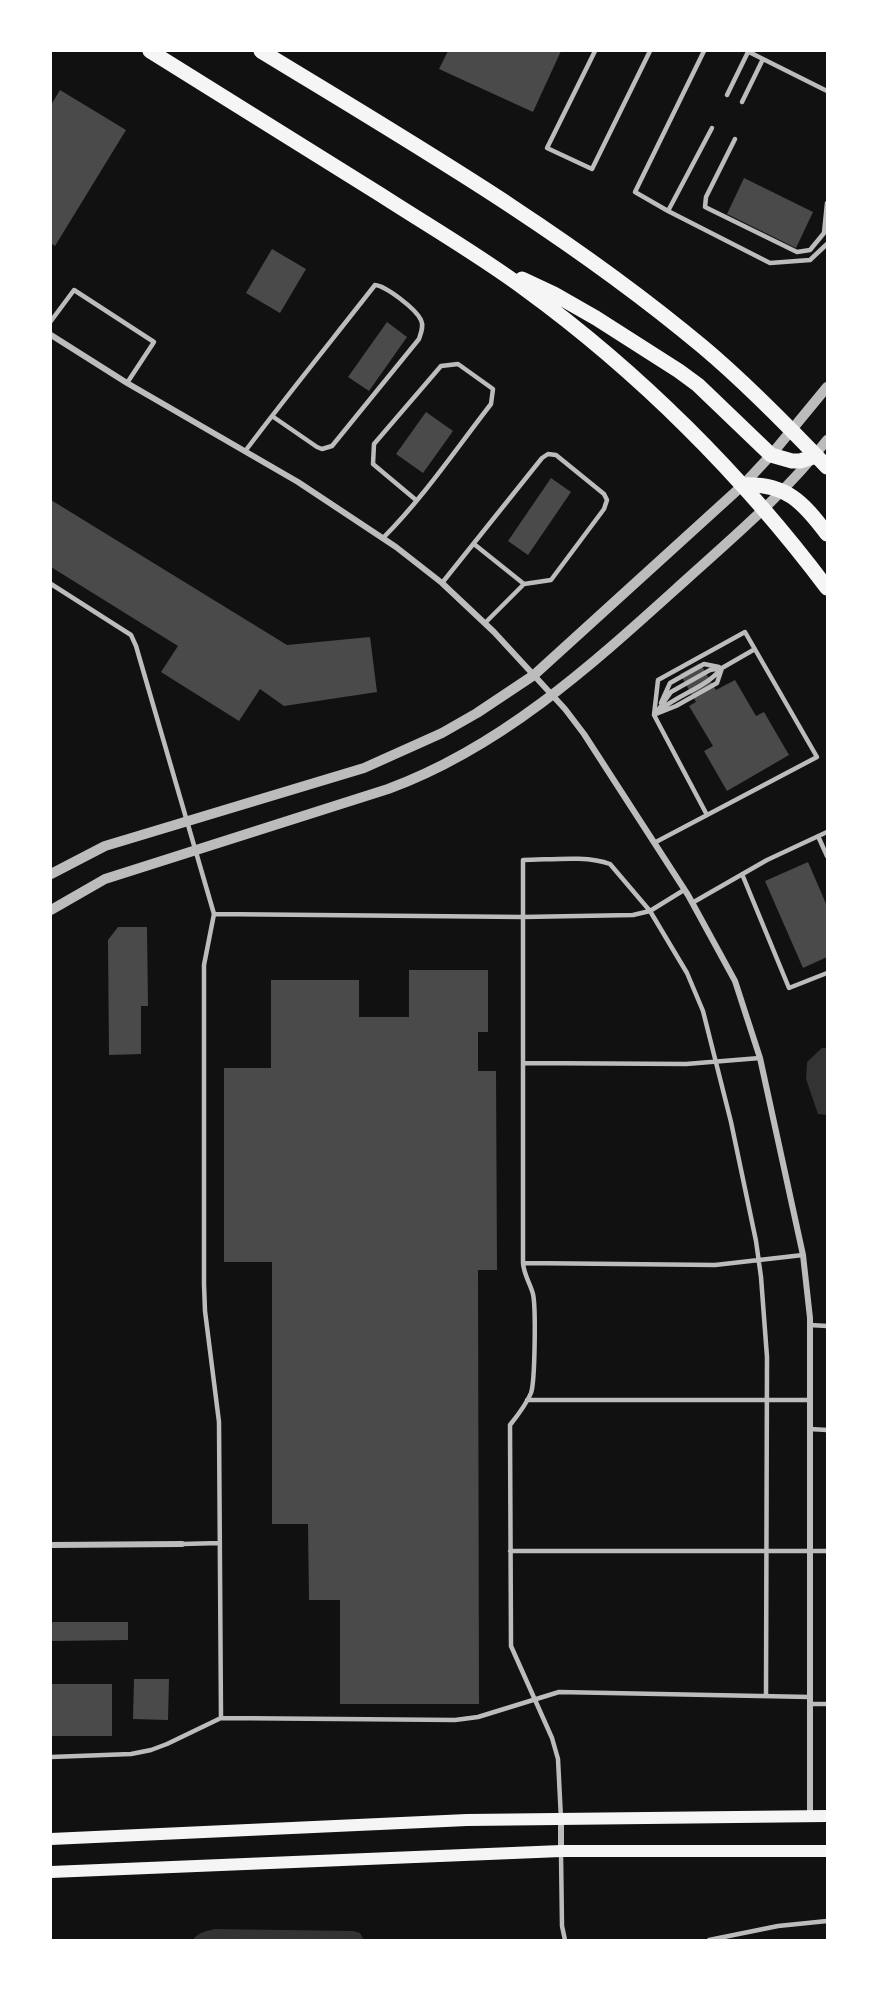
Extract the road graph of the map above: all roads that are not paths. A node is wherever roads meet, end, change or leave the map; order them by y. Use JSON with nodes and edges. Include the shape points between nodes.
{"nodes":[{"id":1,"x":150,"y":51,"type":"edge"},
{"id":2,"x":261,"y":51,"type":"edge"},
{"id":3,"x":595,"y":51,"type":"edge"},
{"id":4,"x":650,"y":51,"type":"edge"},
{"id":5,"x":704,"y":51,"type":"edge"},
{"id":6,"x":748,"y":51,"type":"edge"},
{"id":7,"x":763,"y":59,"type":"junction"},
{"id":8,"x":827,"y":91,"type":"edge"},
{"id":9,"x":727,"y":95,"type":"dead end"},
{"id":10,"x":742,"y":102,"type":"dead end"},
{"id":11,"x":712,"y":128,"type":"dead end"},
{"id":12,"x":735,"y":139,"type":"dead end"},
{"id":13,"x":827,"y":203,"type":"edge"},
{"id":14,"x":669,"y":211,"type":"junction"},
{"id":15,"x":827,"y":244,"type":"edge"},
{"id":16,"x":503,"y":273,"type":"junction"},
{"id":17,"x":51,"y":321,"type":"edge"},
{"id":18,"x":51,"y":335,"type":"edge"},
{"id":19,"x":127,"y":383,"type":"junction"},
{"id":20,"x":827,"y":387,"type":"edge"},
{"id":21,"x":272,"y":416,"type":"junction"},
{"id":22,"x":791,"y":431,"type":"junction"},
{"id":23,"x":827,"y":440,"type":"edge"},
{"id":24,"x":246,"y":450,"type":"junction"},
{"id":25,"x":771,"y":455,"type":"junction"},
{"id":26,"x":816,"y":456,"type":"junction"},
{"id":27,"x":827,"y":467,"type":"edge"},
{"id":28,"x":743,"y":485,"type":"junction"},
{"id":29,"x":783,"y":491,"type":"junction"},
{"id":30,"x":416,"y":500,"type":"junction"},
{"id":31,"x":764,"y":510,"type":"junction"},
{"id":32,"x":827,"y":534,"type":"edge"},
{"id":33,"x":383,"y":538,"type":"junction"},
{"id":34,"x":474,"y":544,"type":"junction"},
{"id":35,"x":51,"y":584,"type":"edge"},
{"id":36,"x":442,"y":584,"type":"junction"},
{"id":37,"x":524,"y":584,"type":"junction"},
{"id":38,"x":827,"y":588,"type":"edge"},
{"id":39,"x":485,"y":623,"type":"junction"},
{"id":40,"x":755,"y":649,"type":"junction"},
{"id":41,"x":722,"y":668,"type":"junction"},
{"id":42,"x":534,"y":675,"type":"junction"},
{"id":43,"x":551,"y":695,"type":"junction"},
{"id":44,"x":654,"y":715,"type":"junction"},
{"id":45,"x":707,"y":815,"type":"junction"},
{"id":46,"x":187,"y":821,"type":"junction"},
{"id":47,"x":827,"y":832,"type":"edge"},
{"id":48,"x":818,"y":836,"type":"junction"},
{"id":49,"x":654,"y":843,"type":"junction"},
{"id":50,"x":195,"y":850,"type":"junction"},
{"id":51,"x":827,"y":856,"type":"edge"},
{"id":52,"x":51,"y":874,"type":"edge"},
{"id":53,"x":742,"y":874,"type":"junction"},
{"id":54,"x":684,"y":890,"type":"junction"},
{"id":55,"x":692,"y":903,"type":"junction"},
{"id":56,"x":51,"y":910,"type":"edge"},
{"id":57,"x":650,"y":911,"type":"junction"},
{"id":58,"x":214,"y":914,"type":"junction"},
{"id":59,"x":523,"y":917,"type":"junction"},
{"id":60,"x":827,"y":973,"type":"edge"},
{"id":61,"x":760,"y":1058,"type":"junction"},
{"id":62,"x":717,"y":1062,"type":"junction"},
{"id":63,"x":523,"y":1063,"type":"junction"},
{"id":64,"x":803,"y":1255,"type":"junction"},
{"id":65,"x":759,"y":1261,"type":"junction"},
{"id":66,"x":523,"y":1263,"type":"junction"},
{"id":67,"x":810,"y":1325,"type":"junction"},
{"id":68,"x":827,"y":1326,"type":"edge"},
{"id":69,"x":768,"y":1400,"type":"junction"},
{"id":70,"x":810,"y":1400,"type":"junction"},
{"id":71,"x":527,"y":1401,"type":"junction"},
{"id":72,"x":810,"y":1429,"type":"junction"},
{"id":73,"x":827,"y":1430,"type":"edge"},
{"id":74,"x":182,"y":1544,"type":"joint"},
{"id":75,"x":220,"y":1544,"type":"junction"},
{"id":76,"x":51,"y":1545,"type":"edge"},
{"id":77,"x":767,"y":1550,"type":"junction"},
{"id":78,"x":510,"y":1551,"type":"junction"},
{"id":79,"x":810,"y":1551,"type":"junction"},
{"id":80,"x":827,"y":1551,"type":"edge"},
{"id":81,"x":766,"y":1695,"type":"junction"},
{"id":82,"x":534,"y":1700,"type":"junction"},
{"id":83,"x":810,"y":1700,"type":"junction"},
{"id":84,"x":827,"y":1704,"type":"edge"},
{"id":85,"x":221,"y":1718,"type":"junction"},
{"id":86,"x":51,"y":1757,"type":"edge"},
{"id":87,"x":827,"y":1816,"type":"edge"},
{"id":88,"x":810,"y":1817,"type":"junction"},
{"id":89,"x":561,"y":1819,"type":"junction"},
{"id":90,"x":51,"y":1839,"type":"edge"},
{"id":91,"x":561,"y":1851,"type":"junction"},
{"id":92,"x":827,"y":1851,"type":"edge"},
{"id":93,"x":51,"y":1872,"type":"edge"},
{"id":94,"x":827,"y":1921,"type":"edge"},
{"id":95,"x":565,"y":1940,"type":"edge"},
{"id":96,"x":709,"y":1940,"type":"edge"}],
"edges":[{"from":1,"to":16,"type":"main road"},
{"from":2,"to":22,"type":"main road","via":[[549,232],[614,278],[703,347]]},
{"from":3,"to":4,"type":"lane","via":[[547,148],[592,169]]},
{"from":5,"to":14,"type":"lane","via":[[635,192]]},
{"from":6,"to":7,"type":"lane"},
{"from":6,"to":9,"type":"lane"},
{"from":7,"to":8,"type":"lane"},
{"from":7,"to":10,"type":"lane"},
{"from":11,"to":14,"type":"lane"},
{"from":12,"to":13,"type":"lane","via":[[706,197],[705,207],[797,252],[810,250],[824,233]]},
{"from":14,"to":15,"type":"lane","via":[[770,263],[810,260]]},
{"from":16,"to":25,"type":"main road","via":[[570,302],[663,360],[698,385]]},
{"from":16,"to":28,"type":"main road","via":[[621,367]]},
{"from":17,"to":19,"type":"lane","via":[[74,290],[154,342]]},
{"from":18,"to":19,"type":"street"},
{"from":19,"to":24,"type":"street"},
{"from":20,"to":22,"type":"street"},
{"from":21,"to":21,"type":"lane","via":[[375,285],[410,307],[421,319],[419,339],[332,446],[317,447]]},
{"from":21,"to":24,"type":"lane"},
{"from":22,"to":25,"type":"street"},
{"from":22,"to":26,"type":"main road"},
{"from":23,"to":26,"type":"street"},
{"from":24,"to":33,"type":"street"},
{"from":25,"to":26,"type":"main road","via":[[792,461]]},
{"from":25,"to":28,"type":"street"},
{"from":26,"to":27,"type":"main road"},
{"from":26,"to":29,"type":"street"},
{"from":28,"to":29,"type":"main road"},
{"from":28,"to":31,"type":"main road"},
{"from":28,"to":42,"type":"street"},
{"from":29,"to":31,"type":"street"},
{"from":29,"to":32,"type":"main road","via":[[802,504]]},
{"from":30,"to":30,"type":"lane","via":[[491,404],[493,389],[458,364],[441,366],[374,444],[373,464]]},
{"from":30,"to":33,"type":"lane"},
{"from":31,"to":38,"type":"main road"},
{"from":31,"to":43,"type":"street"},
{"from":33,"to":36,"type":"street"},
{"from":34,"to":36,"type":"lane"},
{"from":34,"to":37,"type":"lane"},
{"from":34,"to":37,"type":"lane","via":[[542,458],[556,455],[604,494],[607,501],[551,580]]},
{"from":35,"to":46,"type":"lane","via":[[131,635]]},
{"from":36,"to":39,"type":"street"},
{"from":37,"to":39,"type":"lane"},
{"from":39,"to":42,"type":"street"},
{"from":40,"to":41,"type":"lane"},
{"from":40,"to":44,"type":"lane","via":[[745,632],[658,680]]},
{"from":40,"to":45,"type":"lane","via":[[817,757]]},
{"from":41,"to":44,"type":"lane","via":[[710,670],[671,692]]},
{"from":41,"to":44,"type":"lane","via":[[717,683]]},
{"from":41,"to":44,"type":"lane","via":[[704,664],[670,683]]},
{"from":42,"to":43,"type":"street"},
{"from":42,"to":46,"type":"street","via":[[460,723],[364,768]]},
{"from":43,"to":49,"type":"street","via":[[585,734]]},
{"from":43,"to":50,"type":"street","via":[[486,742],[424,775]]},
{"from":44,"to":45,"type":"lane"},
{"from":45,"to":49,"type":"lane"},
{"from":46,"to":50,"type":"lane"},
{"from":46,"to":52,"type":"street","via":[[105,846]]},
{"from":47,"to":48,"type":"lane"},
{"from":48,"to":51,"type":"lane"},
{"from":48,"to":53,"type":"lane"},
{"from":49,"to":54,"type":"street"},
{"from":50,"to":56,"type":"street","via":[[105,879]]},
{"from":50,"to":58,"type":"lane"},
{"from":53,"to":55,"type":"lane"},
{"from":53,"to":60,"type":"lane","via":[[789,988]]},
{"from":54,"to":55,"type":"street"},
{"from":54,"to":57,"type":"lane"},
{"from":55,"to":61,"type":"street","via":[[735,981]]},
{"from":57,"to":59,"type":"lane","via":[[633,915]]},
{"from":57,"to":59,"type":"lane","via":[[610,864],[601,860],[523,860]]},
{"from":57,"to":62,"type":"lane","via":[[696,993]]},
{"from":58,"to":59,"type":"lane"},
{"from":58,"to":75,"type":"lane","via":[[204,965],[204,1284],[219,1422]]},
{"from":59,"to":63,"type":"lane"},
{"from":61,"to":62,"type":"lane"},
{"from":61,"to":64,"type":"street"},
{"from":62,"to":63,"type":"lane"},
{"from":62,"to":65,"type":"lane"},
{"from":63,"to":66,"type":"lane"},
{"from":64,"to":65,"type":"lane"},
{"from":64,"to":67,"type":"street"},
{"from":65,"to":66,"type":"lane","via":[[715,1265]]},
{"from":65,"to":69,"type":"lane"},
{"from":66,"to":71,"type":"lane","via":[[535,1311],[532,1391]]},
{"from":67,"to":68,"type":"lane"},
{"from":67,"to":70,"type":"street"},
{"from":69,"to":70,"type":"lane"},
{"from":69,"to":71,"type":"lane"},
{"from":69,"to":77,"type":"lane"},
{"from":70,"to":72,"type":"street"},
{"from":71,"to":78,"type":"lane","via":[[510,1425]]},
{"from":72,"to":73,"type":"lane"},
{"from":72,"to":79,"type":"street"},
{"from":74,"to":75,"type":"lane"},
{"from":74,"to":76,"type":"street"},
{"from":75,"to":85,"type":"lane"},
{"from":77,"to":78,"type":"lane"},
{"from":77,"to":79,"type":"lane"},
{"from":77,"to":81,"type":"lane"},
{"from":78,"to":82,"type":"lane","via":[[511,1646]]},
{"from":79,"to":80,"type":"lane"},
{"from":79,"to":83,"type":"street"},
{"from":81,"to":82,"type":"lane","via":[[559,1692]]},
{"from":81,"to":83,"type":"lane"},
{"from":82,"to":85,"type":"lane","via":[[455,1720]]},
{"from":82,"to":89,"type":"lane","via":[[558,1758]]},
{"from":83,"to":84,"type":"lane"},
{"from":83,"to":88,"type":"street"},
{"from":85,"to":86,"type":"lane","via":[[151,1750]]},
{"from":87,"to":88,"type":"main road"},
{"from":88,"to":89,"type":"main road"},
{"from":89,"to":90,"type":"main road"},
{"from":89,"to":91,"type":"street"},
{"from":91,"to":92,"type":"main road"},
{"from":91,"to":93,"type":"main road"},
{"from":91,"to":95,"type":"lane"},
{"from":94,"to":96,"type":"lane"}]}
